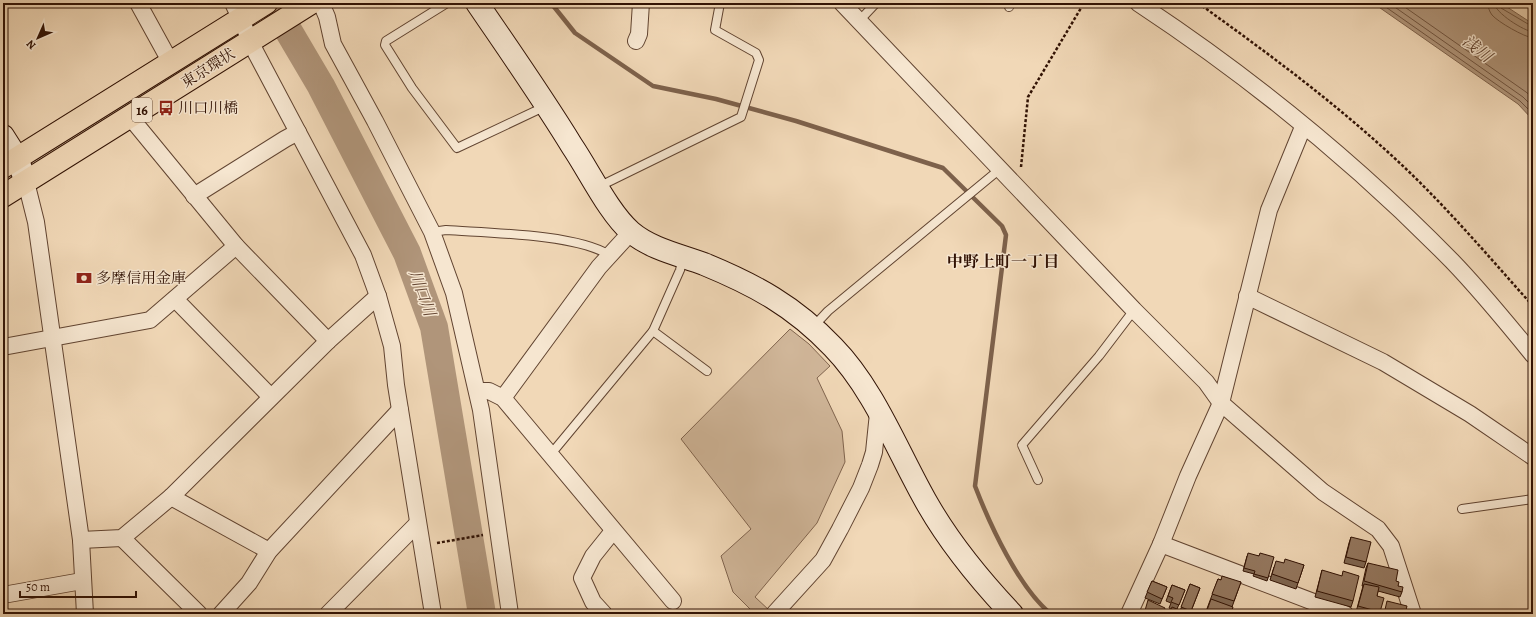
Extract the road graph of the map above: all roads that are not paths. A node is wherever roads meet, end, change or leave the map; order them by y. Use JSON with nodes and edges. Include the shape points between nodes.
{"nodes":[{"id":1,"x":138,"y":3,"type":"edge"},
{"id":2,"x":266,"y":3,"type":"edge"},
{"id":3,"x":447,"y":3,"type":"edge"},
{"id":4,"x":477,"y":3,"type":"edge"},
{"id":5,"x":641,"y":3,"type":"edge"},
{"id":6,"x":720,"y":3,"type":"edge"},
{"id":7,"x":842,"y":3,"type":"edge"},
{"id":8,"x":876,"y":3,"type":"edge"},
{"id":9,"x":1138,"y":3,"type":"edge"},
{"id":10,"x":312,"y":4,"type":"edge"},
{"id":11,"x":240,"y":13,"type":"edge"},
{"id":12,"x":859,"y":21,"type":"junction"},
{"id":13,"x":254,"y":39,"type":"junction"},
{"id":14,"x":636,"y":41,"type":"dead end"},
{"id":15,"x":171,"y":63,"type":"junction"},
{"id":16,"x":547,"y":106,"type":"junction"},
{"id":17,"x":130,"y":117,"type":"junction"},
{"id":18,"x":1303,"y":127,"type":"junction"},
{"id":19,"x":298,"y":132,"type":"junction"},
{"id":20,"x":3,"y":136,"type":"edge"},
{"id":21,"x":10,"y":163,"type":"edge"},
{"id":22,"x":1000,"y":169,"type":"junction"},
{"id":23,"x":26,"y":182,"type":"junction"},
{"id":24,"x":598,"y":187,"type":"junction"},
{"id":25,"x":3,"y":196,"type":"edge"},
{"id":26,"x":194,"y":196,"type":"junction"},
{"id":27,"x":432,"y":232,"type":"junction"},
{"id":28,"x":631,"y":232,"type":"junction"},
{"id":29,"x":236,"y":246,"type":"junction"},
{"id":30,"x":609,"y":255,"type":"junction"},
{"id":31,"x":683,"y":257,"type":"junction"},
{"id":32,"x":378,"y":296,"type":"junction"},
{"id":33,"x":1247,"y":296,"type":"junction"},
{"id":34,"x":175,"y":299,"type":"junction"},
{"id":35,"x":1134,"y":310,"type":"junction"},
{"id":36,"x":812,"y":327,"type":"junction"},
{"id":37,"x":653,"y":331,"type":"junction"},
{"id":38,"x":53,"y":339,"type":"junction"},
{"id":39,"x":328,"y":341,"type":"junction"},
{"id":40,"x":3,"y":347,"type":"edge"},
{"id":41,"x":1533,"y":355,"type":"edge"},
{"id":42,"x":707,"y":371,"type":"dead end"},
{"id":43,"x":477,"y":391,"type":"junction"},
{"id":44,"x":271,"y":397,"type":"junction"},
{"id":45,"x":503,"y":398,"type":"junction"},
{"id":46,"x":1221,"y":403,"type":"junction"},
{"id":47,"x":400,"y":410,"type":"junction"},
{"id":48,"x":878,"y":413,"type":"junction"},
{"id":49,"x":549,"y":455,"type":"junction"},
{"id":50,"x":1533,"y":456,"type":"edge"},
{"id":51,"x":1038,"y":480,"type":"dead end"},
{"id":52,"x":171,"y":498,"type":"junction"},
{"id":53,"x":1533,"y":499,"type":"edge"},
{"id":54,"x":1462,"y":509,"type":"dead end"},
{"id":55,"x":418,"y":523,"type":"junction"},
{"id":56,"x":613,"y":531,"type":"junction"},
{"id":57,"x":122,"y":538,"type":"junction"},
{"id":58,"x":81,"y":540,"type":"junction"},
{"id":59,"x":1161,"y":544,"type":"junction"},
{"id":60,"x":269,"y":551,"type":"junction"},
{"id":61,"x":82,"y":581,"type":"junction"},
{"id":62,"x":3,"y":595,"type":"edge"},
{"id":63,"x":673,"y":601,"type":"dead end"},
{"id":64,"x":85,"y":614,"type":"edge"},
{"id":65,"x":199,"y":614,"type":"edge"},
{"id":66,"x":221,"y":614,"type":"edge"},
{"id":67,"x":328,"y":614,"type":"edge"},
{"id":68,"x":433,"y":614,"type":"edge"},
{"id":69,"x":510,"y":614,"type":"edge"},
{"id":70,"x":604,"y":614,"type":"edge"},
{"id":71,"x":774,"y":614,"type":"edge"},
{"id":72,"x":1012,"y":614,"type":"edge"},
{"id":73,"x":1128,"y":614,"type":"edge"},
{"id":74,"x":1345,"y":614,"type":"edge"},
{"id":75,"x":1414,"y":614,"type":"edge"}],
"edges":[{"from":1,"to":15,"type":"street"},
{"from":2,"to":11,"type":"highway","name":"東京環状","number":"16"},
{"from":3,"to":16,"type":"lane","via":[[386,41],[385,45],[412,88],[457,148]]},
{"from":4,"to":16,"type":"street"},
{"from":5,"to":14,"type":"street"},
{"from":6,"to":24,"type":"lane","via":[[715,30],[756,53],[759,60],[741,117]]},
{"from":7,"to":12,"type":"street"},
{"from":8,"to":12,"type":"lane"},
{"from":9,"to":18,"type":"street","via":[[1212,55]]},
{"from":10,"to":13,"type":"highway","name":"東京環状","number":"16"},
{"from":10,"to":27,"type":"street","via":[[327,17],[333,44]]},
{"from":11,"to":13,"type":"street"},
{"from":11,"to":15,"type":"highway","name":"東京環状","number":"16"},
{"from":12,"to":22,"type":"street"},
{"from":13,"to":17,"type":"highway","name":"東京環状","number":"16"},
{"from":13,"to":19,"type":"street"},
{"from":15,"to":21,"type":"highway","name":"東京環状","number":"16"},
{"from":16,"to":24,"type":"street"},
{"from":17,"to":23,"type":"highway","name":"東京環状","number":"16"},
{"from":17,"to":26,"type":"street"},
{"from":18,"to":33,"type":"street","via":[[1269,210]]},
{"from":18,"to":41,"type":"street","via":[[1354,169],[1430,239],[1473,284]]},
{"from":19,"to":26,"type":"street"},
{"from":19,"to":32,"type":"street","via":[[363,255]]},
{"from":20,"to":21,"type":"street"},
{"from":21,"to":23,"type":"street"},
{"from":22,"to":35,"type":"street"},
{"from":22,"to":36,"type":"lane"},
{"from":23,"to":25,"type":"highway","name":"東京環状","number":"16"},
{"from":23,"to":38,"type":"street","via":[[36,222]]},
{"from":24,"to":28,"type":"street"},
{"from":26,"to":29,"type":"street"},
{"from":27,"to":30,"type":"lane","via":[[446,230],[544,238],[598,249]]},
{"from":27,"to":43,"type":"street","via":[[454,293]]},
{"from":28,"to":30,"type":"street"},
{"from":28,"to":31,"type":"street"},
{"from":29,"to":34,"type":"street"},
{"from":29,"to":39,"type":"street"},
{"from":30,"to":45,"type":"street"},
{"from":31,"to":36,"type":"street","via":[[752,285],[772,296]]},
{"from":31,"to":37,"type":"lane","via":[[680,270]]},
{"from":32,"to":39,"type":"street"},
{"from":32,"to":47,"type":"street","via":[[392,346]]},
{"from":33,"to":46,"type":"street"},
{"from":33,"to":50,"type":"street","via":[[1383,362],[1470,414]]},
{"from":34,"to":38,"type":"street","via":[[150,320]]},
{"from":34,"to":44,"type":"street"},
{"from":35,"to":46,"type":"street","via":[[1206,382]]},
{"from":35,"to":51,"type":"lane","via":[[1099,356],[1022,445]]},
{"from":36,"to":48,"type":"street","via":[[850,367]]},
{"from":37,"to":42,"type":"lane"},
{"from":37,"to":49,"type":"lane"},
{"from":38,"to":40,"type":"street"},
{"from":38,"to":58,"type":"street"},
{"from":39,"to":44,"type":"street"},
{"from":43,"to":45,"type":"street","via":[[489,391]]},
{"from":43,"to":69,"type":"street"},
{"from":44,"to":52,"type":"street"},
{"from":45,"to":49,"type":"street"},
{"from":46,"to":59,"type":"street"},
{"from":46,"to":75,"type":"street","via":[[1323,492],[1378,529],[1391,546]]},
{"from":47,"to":55,"type":"street"},
{"from":47,"to":60,"type":"street"},
{"from":48,"to":71,"type":"street","via":[[870,465],[840,529],[823,560]]},
{"from":48,"to":72,"type":"street","via":[[948,537],[971,569]]},
{"from":49,"to":56,"type":"street"},
{"from":52,"to":57,"type":"street"},
{"from":52,"to":60,"type":"street"},
{"from":53,"to":54,"type":"lane"},
{"from":55,"to":67,"type":"street"},
{"from":55,"to":68,"type":"street"},
{"from":56,"to":63,"type":"street"},
{"from":56,"to":70,"type":"street","via":[[593,556],[582,578],[594,602]]},
{"from":57,"to":58,"type":"street"},
{"from":57,"to":65,"type":"street"},
{"from":58,"to":61,"type":"street"},
{"from":59,"to":73,"type":"street"},
{"from":59,"to":74,"type":"street"},
{"from":60,"to":66,"type":"street","via":[[249,583]]},
{"from":61,"to":62,"type":"street"},
{"from":61,"to":64,"type":"street"}]}
